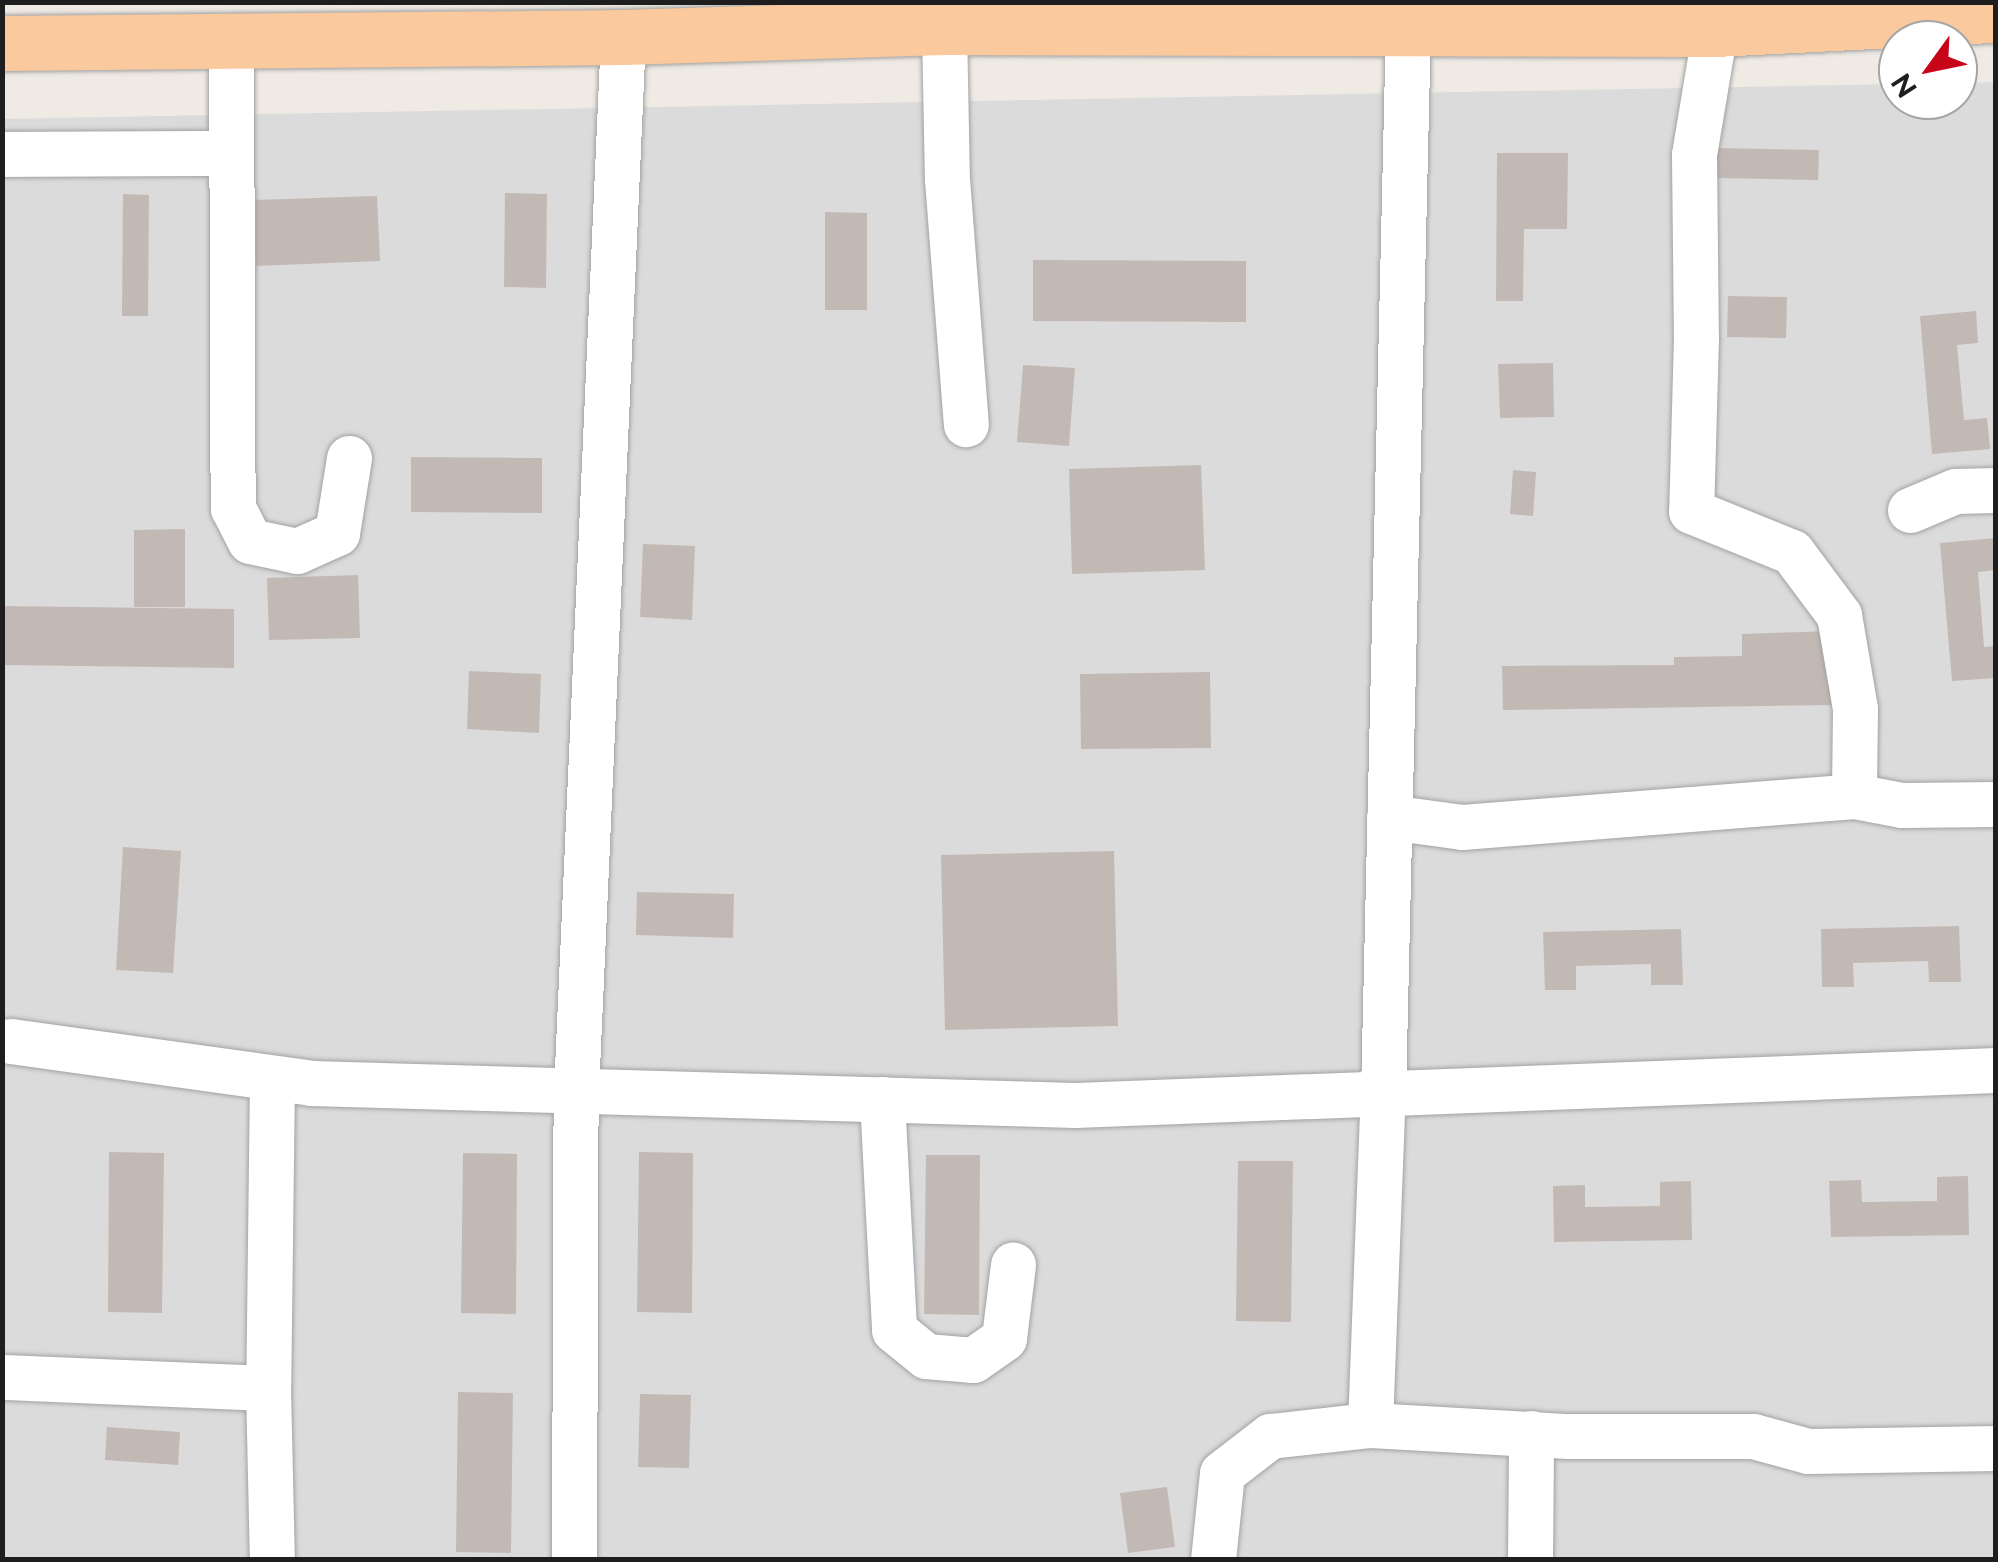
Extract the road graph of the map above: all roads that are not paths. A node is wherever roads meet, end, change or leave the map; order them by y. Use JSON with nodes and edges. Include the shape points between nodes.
{"nodes":[{"id":1,"x":1996,"y":15,"type":"edge"},
{"id":2,"x":1408,"y":26,"type":"junction"},
{"id":3,"x":944,"y":27,"type":"junction"},
{"id":4,"x":1715,"y":28,"type":"junction"},
{"id":5,"x":622,"y":37,"type":"junction"},
{"id":6,"x":232,"y":40,"type":"junction"},
{"id":7,"x":2,"y":42,"type":"edge"},
{"id":8,"x":231,"y":153,"type":"junction"},
{"id":9,"x":2,"y":154,"type":"edge"},
{"id":10,"x":966,"y":424,"type":"dead end"},
{"id":11,"x":350,"y":458,"type":"dead end"},
{"id":12,"x":1996,"y":490,"type":"edge"},
{"id":13,"x":1910,"y":510,"type":"dead end"},
{"id":14,"x":1854,"y":796,"type":"junction"},
{"id":15,"x":1996,"y":804,"type":"edge"},
{"id":16,"x":1389,"y":817,"type":"junction"},
{"id":17,"x":10,"y":1041,"type":"dead end"},
{"id":18,"x":1996,"y":1070,"type":"edge"},
{"id":19,"x":272,"y":1078,"type":"junction"},
{"id":20,"x":576,"y":1090,"type":"junction"},
{"id":21,"x":1383,"y":1093,"type":"junction"},
{"id":22,"x":882,"y":1099,"type":"junction"},
{"id":23,"x":1012,"y":1266,"type":"dead end"},
{"id":24,"x":4,"y":1377,"type":"edge"},
{"id":25,"x":268,"y":1388,"type":"junction"},
{"id":26,"x":1370,"y":1425,"type":"junction"},
{"id":27,"x":1532,"y":1434,"type":"junction"},
{"id":28,"x":1996,"y":1448,"type":"edge"},
{"id":29,"x":272,"y":1560,"type":"edge"},
{"id":30,"x":574,"y":1560,"type":"edge"},
{"id":31,"x":1213,"y":1560,"type":"edge"},
{"id":32,"x":1530,"y":1560,"type":"edge"}],
"edges":[{"from":1,"to":4,"type":"main road"},
{"from":2,"to":3,"type":"main road"},
{"from":2,"to":4,"type":"main road"},
{"from":2,"to":16,"type":"street"},
{"from":3,"to":5,"type":"main road"},
{"from":3,"to":10,"type":"street"},
{"from":4,"to":14,"type":"street","via":[[1694,156],[1692,511],[1792,552],[1838,614],[1855,709]]},
{"from":5,"to":6,"type":"main road"},
{"from":5,"to":20,"type":"street"},
{"from":6,"to":7,"type":"main road"},
{"from":6,"to":8,"type":"street"},
{"from":8,"to":9,"type":"street"},
{"from":8,"to":11,"type":"street","via":[[233,508],[250,541],[297,552],[337,534]]},
{"from":12,"to":13,"type":"street","via":[[1954,492]]},
{"from":14,"to":15,"type":"street","via":[[1902,806]]},
{"from":14,"to":16,"type":"street","via":[[1462,827]]},
{"from":16,"to":21,"type":"street"},
{"from":17,"to":19,"type":"street"},
{"from":18,"to":21,"type":"street"},
{"from":19,"to":20,"type":"street"},
{"from":19,"to":25,"type":"street"},
{"from":20,"to":22,"type":"street"},
{"from":20,"to":30,"type":"street"},
{"from":21,"to":22,"type":"street","via":[[1076,1105]]},
{"from":21,"to":26,"type":"street"},
{"from":22,"to":23,"type":"street","via":[[894,1330],[926,1356],[973,1360],[1004,1338]]},
{"from":24,"to":25,"type":"street"},
{"from":25,"to":29,"type":"street"},
{"from":26,"to":27,"type":"street"},
{"from":26,"to":31,"type":"street","via":[[1270,1436],[1222,1473]]},
{"from":27,"to":28,"type":"street","via":[[1753,1436],[1808,1451]]},
{"from":27,"to":32,"type":"street"}]}
